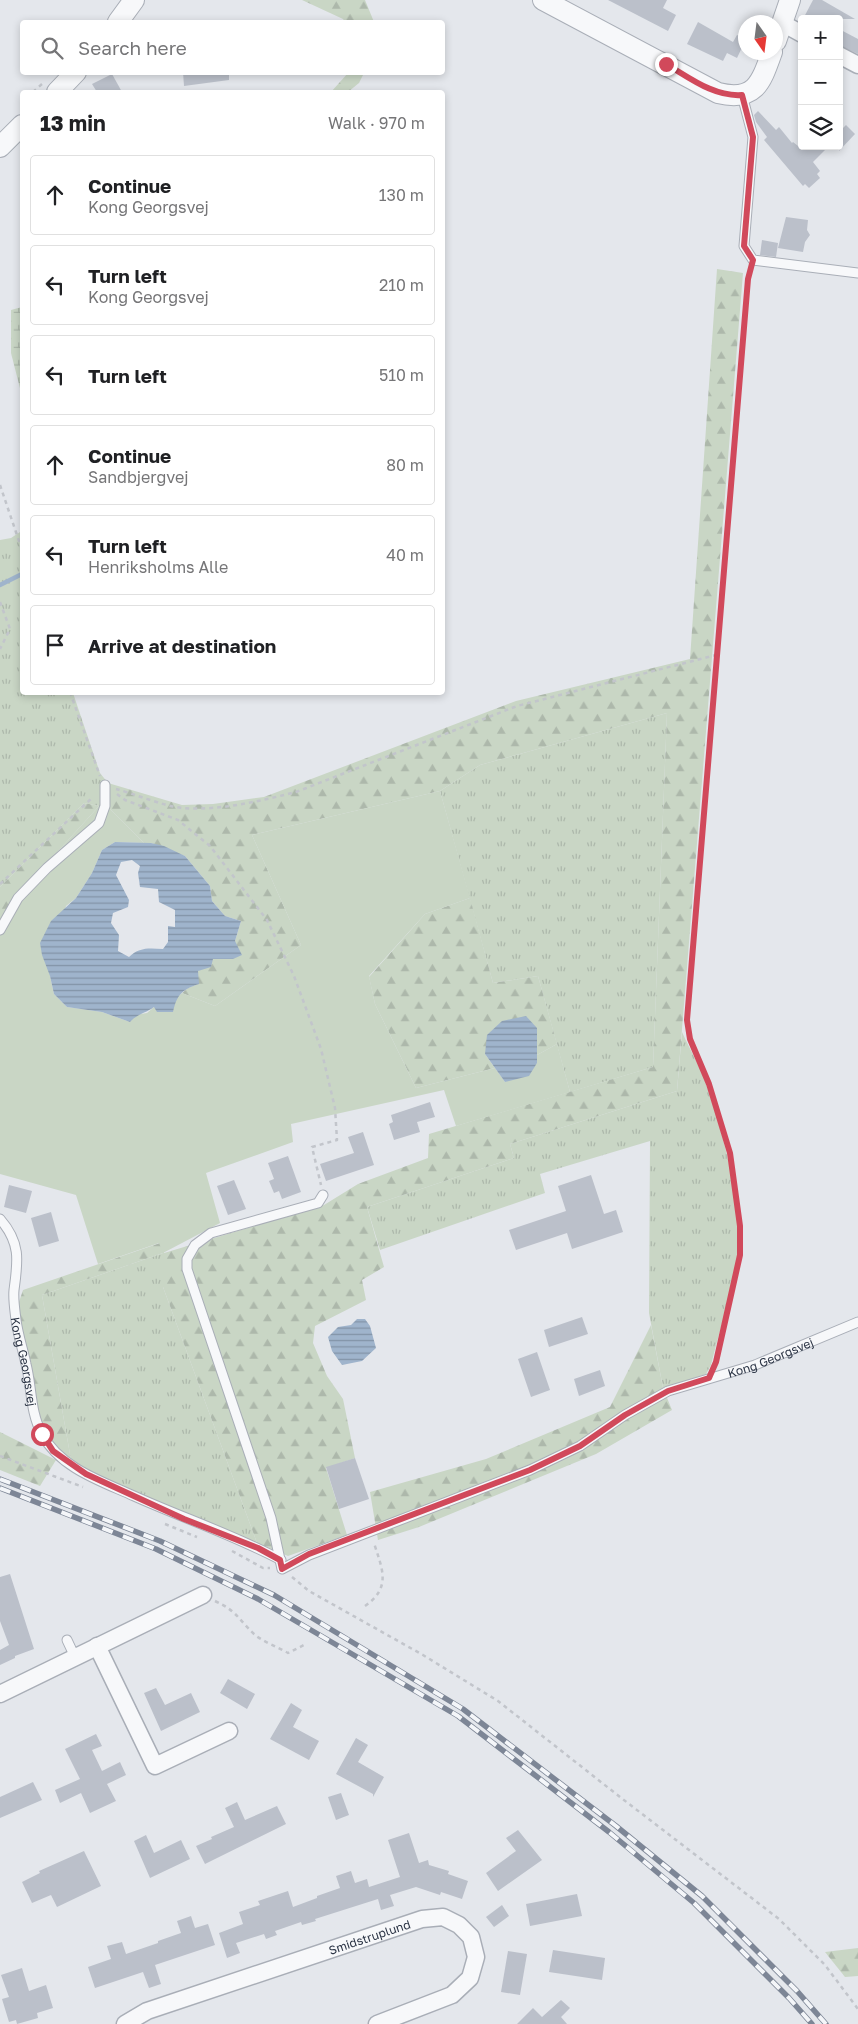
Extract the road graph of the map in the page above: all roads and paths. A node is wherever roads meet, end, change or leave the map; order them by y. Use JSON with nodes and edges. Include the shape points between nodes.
{"nodes":[{"id":1,"x":134,"y":0,"type":"edge"},
{"id":2,"x":543,"y":0,"type":"edge"},
{"id":3,"x":790,"y":0,"type":"edge"},
{"id":4,"x":566,"y":5,"type":"edge"},
{"id":5,"x":119,"y":20,"type":"edge"},
{"id":6,"x":783,"y":20,"type":"edge"},
{"id":7,"x":783,"y":32,"type":"edge"},
{"id":8,"x":798,"y":34,"type":"edge"},
{"id":9,"x":843,"y":57,"type":"edge"},
{"id":10,"x":769,"y":60,"type":"edge"},
{"id":11,"x":858,"y":65,"type":"edge"},
{"id":12,"x":73,"y":75,"type":"edge"},
{"id":13,"x":59,"y":90,"type":"edge"},
{"id":14,"x":742,"y":95,"type":"junction"},
{"id":15,"x":20,"y":127,"type":"edge"},
{"id":16,"x":0,"y":147,"type":"edge"},
{"id":17,"x":753,"y":260,"type":"junction"},
{"id":18,"x":858,"y":274,"type":"edge"},
{"id":19,"x":0,"y":485,"type":"edge"},
{"id":20,"x":20,"y":544,"type":"edge"},
{"id":21,"x":0,"y":602,"type":"edge"},
{"id":22,"x":0,"y":649,"type":"edge"},
{"id":23,"x":716,"y":654,"type":"junction"},
{"id":24,"x":71,"y":695,"type":"edge"},
{"id":25,"x":105,"y":785,"type":"junction"},
{"id":26,"x":0,"y":884,"type":"edge"},
{"id":27,"x":0,"y":930,"type":"edge"},
{"id":28,"x":323,"y":1195,"type":"joint"},
{"id":29,"x":3,"y":1222,"type":"edge"},
{"id":30,"x":858,"y":1322,"type":"edge"},
{"id":31,"x":709,"y":1378,"type":"junction"},
{"id":32,"x":370,"y":1532,"type":"junction"},
{"id":33,"x":282,"y":1564,"type":"junction"},
{"id":34,"x":203,"y":1596,"type":"joint"},
{"id":35,"x":365,"y":1606,"type":"dead end"},
{"id":36,"x":67,"y":1640,"type":"dead end"},
{"id":37,"x":304,"y":1645,"type":"dead end"},
{"id":38,"x":97,"y":1646,"type":"junction"},
{"id":39,"x":75,"y":1657,"type":"junction"},
{"id":40,"x":0,"y":1694,"type":"edge"},
{"id":41,"x":229,"y":1731,"type":"dead end"},
{"id":42,"x":858,"y":2008,"type":"edge"},
{"id":43,"x":125,"y":2024,"type":"edge"},
{"id":44,"x":377,"y":2024,"type":"edge"}],
"edges":[{"from":1,"to":5,"type":"street"},
{"from":2,"to":4,"type":"street"},
{"from":3,"to":6,"type":"street"},
{"from":4,"to":14,"type":"street","via":[[718,93]]},
{"from":7,"to":8,"type":"street"},
{"from":9,"to":11,"type":"street"},
{"from":10,"to":14,"type":"street","via":[[762,80],[755,89]]},
{"from":12,"to":13,"type":"street"},
{"from":14,"to":17,"type":"lane","via":[[753,137],[744,246]]},
{"from":15,"to":16,"type":"street"},
{"from":17,"to":18,"type":"lane"},
{"from":17,"to":23,"type":"path","via":[[748,279]]},
{"from":19,"to":20,"type":"path"},
{"from":21,"to":22,"type":"path","via":[[10,628]]},
{"from":23,"to":25,"type":"path","via":[[517,706],[296,792],[264,800],[214,808],[181,808]]},
{"from":23,"to":31,"type":"path","via":[[687,1020],[690,1039],[709,1084],[730,1153],[740,1226],[740,1255],[716,1362]]},
{"from":24,"to":25,"type":"path"},
{"from":25,"to":26,"type":"path"},
{"from":25,"to":27,"type":"lane","via":[[105,806],[99,823],[18,898]]},
{"from":25,"to":28,"type":"path","via":[[125,800],[178,820],[210,846],[267,920],[294,976],[321,1049],[335,1108],[337,1140],[312,1147]]},
{"from":28,"to":33,"type":"lane","via":[[318,1203],[211,1233],[195,1245],[187,1259],[187,1269],[271,1518]]},
{"from":29,"to":33,"type":"lane","name":"Kong Georgsvej","via":[[15,1242],[18,1259],[14,1292],[16,1321],[27,1366],[33,1414],[53,1451],[86,1474],[184,1519],[258,1548]]},
{"from":30,"to":31,"type":"lane","name":"Kong Georgsvej","via":[[755,1365]]},
{"from":31,"to":32,"type":"lane","name":"Kong Georgsvej","via":[[668,1391],[580,1446],[530,1470]]},
{"from":32,"to":33,"type":"lane","name":"Kong Georgsvej"},
{"from":32,"to":35,"type":"path","via":[[383,1573],[382,1588]]},
{"from":33,"to":42,"type":"path","via":[[309,1591],[498,1701],[779,1919],[825,1965]]},
{"from":34,"to":37,"type":"path","via":[[227,1607],[255,1635],[288,1653]]},
{"from":34,"to":38,"type":"street"},
{"from":36,"to":39,"type":"lane"},
{"from":38,"to":39,"type":"street"},
{"from":38,"to":41,"type":"street","via":[[155,1766]]},
{"from":39,"to":40,"type":"street"},
{"from":43,"to":44,"type":"street","name":"Smidstruplund","via":[[147,2011],[422,1919],[443,1917],[459,1925],[471,1937],[476,1957],[470,1978],[452,1995]]}]}
